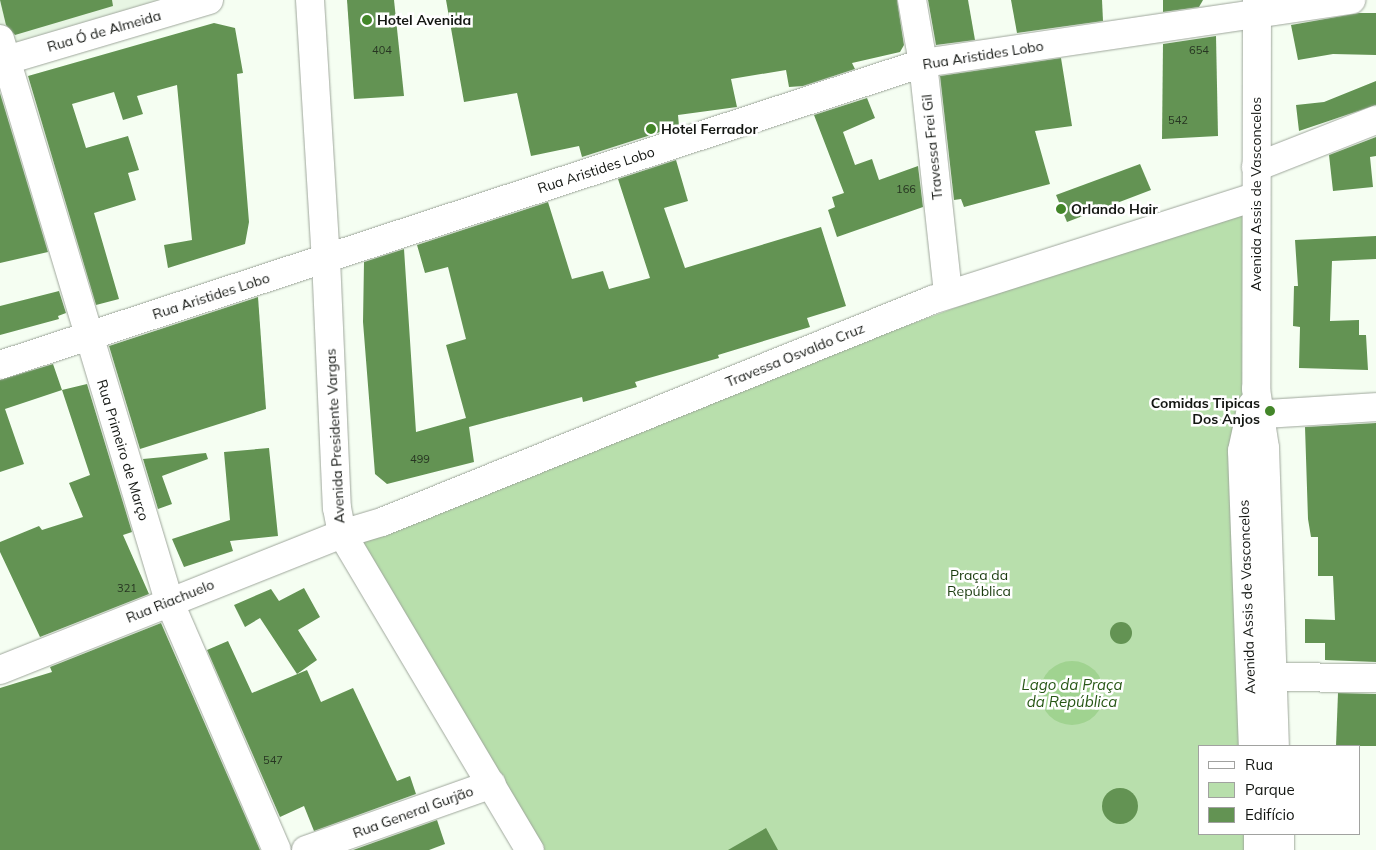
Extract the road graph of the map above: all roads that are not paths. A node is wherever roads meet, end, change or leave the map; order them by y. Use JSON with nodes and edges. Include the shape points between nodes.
{"nodes":[{"id":1,"x":209,"y":0,"type":"edge"},
{"id":2,"x":310,"y":0,"type":"edge"},
{"id":3,"x":912,"y":0,"type":"edge"},
{"id":4,"x":1351,"y":0,"type":"edge"},
{"id":5,"x":1257,"y":6,"type":"edge"},
{"id":6,"x":2,"y":54,"type":"edge"},
{"id":7,"x":923,"y":63,"type":"junction"},
{"id":8,"x":1376,"y":120,"type":"edge"},
{"id":9,"x":1256,"y":167,"type":"junction"},
{"id":10,"x":1255,"y":197,"type":"junction"},
{"id":11,"x":326,"y":259,"type":"junction"},
{"id":12,"x":948,"y":294,"type":"junction"},
{"id":13,"x":87,"y":334,"type":"junction"},
{"id":14,"x":0,"y":365,"type":"edge"},
{"id":15,"x":1255,"y":406,"type":"junction"},
{"id":16,"x":1376,"y":407,"type":"edge"},
{"id":17,"x":342,"y":534,"type":"junction"},
{"id":18,"x":169,"y":601,"type":"junction"},
{"id":19,"x":0,"y":670,"type":"edge"},
{"id":20,"x":1272,"y":677,"type":"junction"},
{"id":21,"x":1376,"y":678,"type":"edge"},
{"id":22,"x":1253,"y":745,"type":"edge"},
{"id":23,"x":1275,"y":745,"type":"edge"},
{"id":24,"x":492,"y":784,"type":"junction"},
{"id":25,"x":1258,"y":835,"type":"edge"},
{"id":26,"x":1280,"y":835,"type":"edge"},
{"id":27,"x":277,"y":850,"type":"edge"},
{"id":28,"x":306,"y":850,"type":"edge"},
{"id":29,"x":530,"y":850,"type":"edge"},
{"id":30,"x":1258,"y":850,"type":"edge"},
{"id":31,"x":1280,"y":850,"type":"edge"}],
"edges":[{"from":1,"to":6,"type":"street","name":"Rua Ó de Almeida"},
{"from":2,"to":11,"type":"street","name":"Avenida Presidente Vargas"},
{"from":3,"to":7,"type":"street","name":"Travessa Frei Gil"},
{"from":4,"to":5,"type":"street","name":"Rua Aristides Lobo"},
{"from":5,"to":7,"type":"street","name":"Rua Aristides Lobo"},
{"from":5,"to":9,"type":"street","name":"Avenida Assis de Vasconcelos"},
{"from":6,"to":13,"type":"street","name":"Rua Primeiro de Março"},
{"from":7,"to":11,"type":"street","name":"Rua Aristides Lobo"},
{"from":7,"to":12,"type":"street","name":"Travessa Frei Gil"},
{"from":8,"to":9,"type":"street"},
{"from":9,"to":10,"type":"street","name":"Avenida Assis de Vasconcelos"},
{"from":10,"to":12,"type":"street","name":"Travessa Osvaldo Cruz"},
{"from":10,"to":15,"type":"street","name":"Avenida Assis de Vasconcelos"},
{"from":11,"to":13,"type":"street","name":"Rua Aristides Lobo"},
{"from":11,"to":17,"type":"street","name":"Avenida Presidente Vargas","via":[[337,508]]},
{"from":12,"to":17,"type":"street","name":"Travessa Osvaldo Cruz","via":[[382,522]]},
{"from":13,"to":14,"type":"street","name":"Rua Aristides Lobo"},
{"from":13,"to":18,"type":"street","name":"Rua Primeiro de Março"},
{"from":15,"to":16,"type":"street"},
{"from":15,"to":20,"type":"street","name":"Avenida Assis de Vasconcelos","via":[[1265,448]]},
{"from":15,"to":22,"type":"street","name":"Avenida Assis de Vasconcelos","via":[[1242,451]]},
{"from":17,"to":18,"type":"street","name":"Rua Riachuelo"},
{"from":17,"to":24,"type":"street","name":"Avenida Presidente Vargas"},
{"from":18,"to":19,"type":"street","name":"Rua Riachuelo"},
{"from":18,"to":27,"type":"street","name":"Rua Primeiro de Março"},
{"from":20,"to":21,"type":"street"},
{"from":20,"to":23,"type":"street","name":"Avenida Assis de Vasconcelos"},
{"from":24,"to":28,"type":"street","name":"Rua General Gurjão"},
{"from":24,"to":29,"type":"street","name":"Avenida Presidente Vargas"},
{"from":25,"to":30,"type":"street"},
{"from":26,"to":31,"type":"street"}]}
